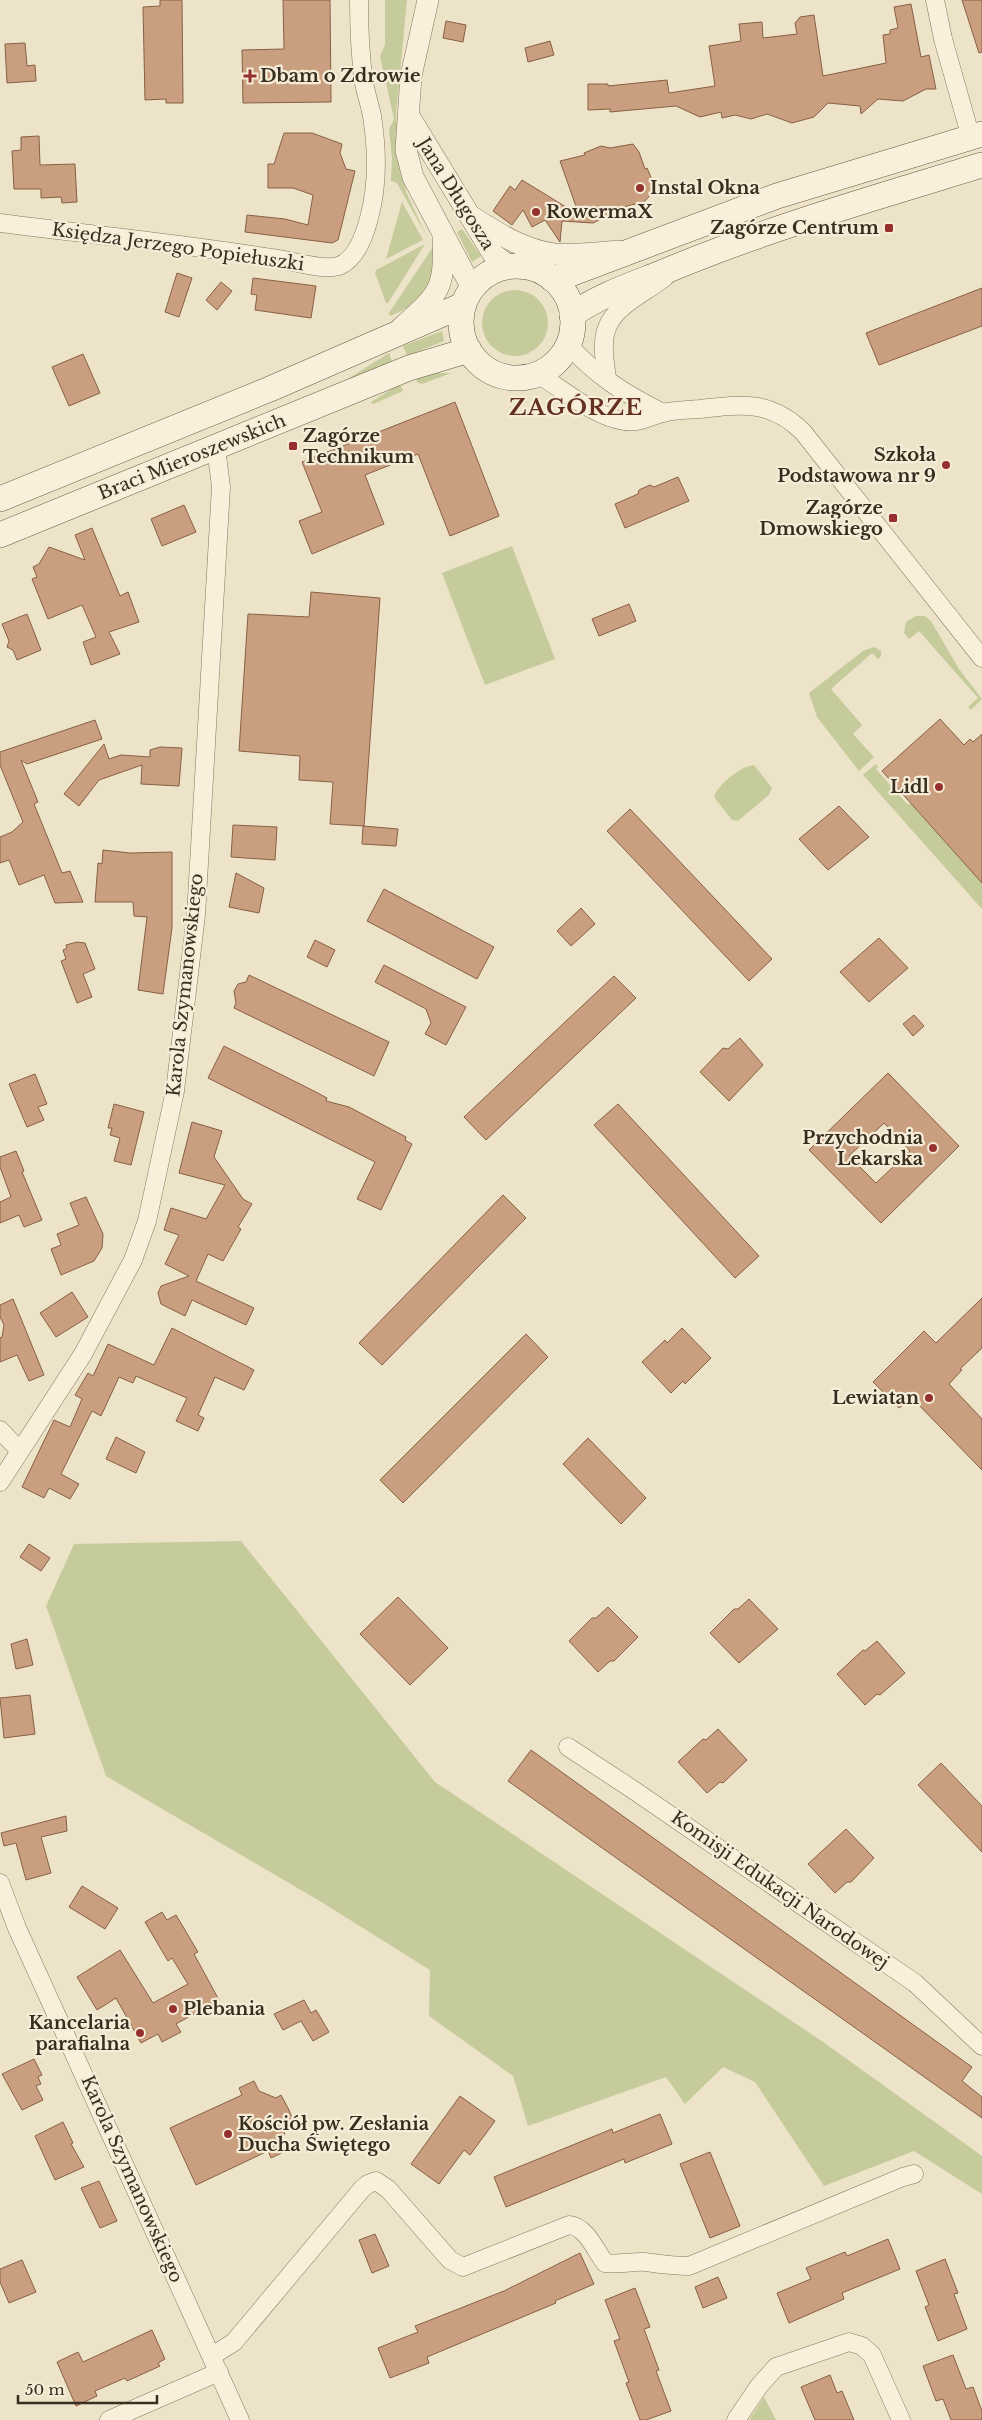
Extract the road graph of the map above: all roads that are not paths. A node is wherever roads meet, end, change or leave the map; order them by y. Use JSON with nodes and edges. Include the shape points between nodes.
{"nodes":[{"id":1,"x":359,"y":0,"type":"edge"},
{"id":2,"x":428,"y":0,"type":"edge"},
{"id":3,"x":935,"y":0,"type":"edge"},
{"id":4,"x":409,"y":116,"type":"junction"},
{"id":5,"x":977,"y":136,"type":"edge"},
{"id":6,"x":982,"y":165,"type":"edge"},
{"id":7,"x":470,"y":216,"type":"junction"},
{"id":8,"x":0,"y":223,"type":"edge"},
{"id":9,"x":442,"y":234,"type":"junction"},
{"id":10,"x":630,"y":251,"type":"junction"},
{"id":11,"x":683,"y":263,"type":"junction"},
{"id":12,"x":509,"y":266,"type":"junction"},
{"id":13,"x":552,"y":278,"type":"junction"},
{"id":14,"x":468,"y":296,"type":"junction"},
{"id":15,"x":572,"y":315,"type":"junction"},
{"id":16,"x":390,"y":337,"type":"junction"},
{"id":17,"x":568,"y":344,"type":"junction"},
{"id":18,"x":468,"y":350,"type":"junction"},
{"id":19,"x":538,"y":374,"type":"junction"},
{"id":20,"x":607,"y":379,"type":"junction"},
{"id":21,"x":270,"y":389,"type":"junction"},
{"id":22,"x":663,"y":413,"type":"junction"},
{"id":23,"x":137,"y":442,"type":"junction"},
{"id":24,"x":216,"y":448,"type":"junction"},
{"id":25,"x":0,"y":499,"type":"edge"},
{"id":26,"x":0,"y":535,"type":"edge"},
{"id":27,"x":982,"y":658,"type":"edge"},
{"id":28,"x":0,"y":1430,"type":"edge"},
{"id":29,"x":19,"y":1450,"type":"junction"},
{"id":30,"x":0,"y":1482,"type":"edge"},
{"id":31,"x":568,"y":1747,"type":"dead end"},
{"id":32,"x":0,"y":1883,"type":"edge"},
{"id":33,"x":982,"y":2046,"type":"edge"},
{"id":34,"x":914,"y":2174,"type":"dead end"},
{"id":35,"x":212,"y":2356,"type":"junction"},
{"id":36,"x":219,"y":2372,"type":"junction"},
{"id":37,"x":109,"y":2420,"type":"edge"},
{"id":38,"x":240,"y":2420,"type":"edge"},
{"id":39,"x":736,"y":2420,"type":"edge"},
{"id":40,"x":901,"y":2420,"type":"edge"}],
"edges":[{"from":1,"to":8,"type":"street","name":"Księdza Jerzego Popiełuszki","via":[[360,50],[374,138],[375,183],[369,218],[353,256],[340,266],[318,266],[222,250]]},
{"from":2,"to":4,"type":"street","name":"Jana Długosza","via":[[411,76]]},
{"from":3,"to":5,"type":"street","via":[[943,39]]},
{"from":4,"to":7,"type":"street","name":"Jana Długosza"},
{"from":4,"to":9,"type":"street","name":"Jana Długosza","via":[[406,150],[413,177]]},
{"from":5,"to":10,"type":"main road","via":[[777,196]]},
{"from":6,"to":11,"type":"main road","via":[[789,225]]},
{"from":7,"to":10,"type":"street","via":[[510,241],[540,251],[555,254]]},
{"from":7,"to":12,"type":"street","name":"Jana Długosza","via":[[493,254]]},
{"from":9,"to":14,"type":"street","name":"Jana Długosza"},
{"from":9,"to":16,"type":"street","via":[[444,268],[438,290]]},
{"from":10,"to":13,"type":"main road"},
{"from":11,"to":15,"type":"main road","via":[[587,304]]},
{"from":11,"to":20,"type":"street","via":[[612,317],[604,344]]},
{"from":12,"to":13,"type":"main road","via":[[539,270]]},
{"from":12,"to":14,"type":"main road","via":[[488,273]]},
{"from":13,"to":15,"type":"main road","via":[[569,301]]},
{"from":14,"to":16,"type":"main road","name":"Braci Mieroszewskich"},
{"from":14,"to":18,"type":"main road","via":[[461,328]]},
{"from":15,"to":17,"type":"main road"},
{"from":16,"to":21,"type":"main road","name":"Braci Mieroszewskich"},
{"from":17,"to":19,"type":"main road","via":[[556,362]]},
{"from":17,"to":20,"type":"street","via":[[581,360]]},
{"from":18,"to":19,"type":"main road","via":[[478,362],[506,376]]},
{"from":18,"to":24,"type":"main road","name":"Braci Mieroszewskich","via":[[409,368]]},
{"from":19,"to":22,"type":"street","via":[[611,418],[634,422]]},
{"from":20,"to":22,"type":"street","via":[[619,390]]},
{"from":21,"to":23,"type":"main road","name":"Braci Mieroszewskich"},
{"from":21,"to":24,"type":"main road","via":[[221,433]]},
{"from":22,"to":27,"type":"street","via":[[752,405],[774,411],[793,422]]},
{"from":23,"to":24,"type":"main road","via":[[175,437],[194,439]]},
{"from":23,"to":25,"type":"main road","name":"Braci Mieroszewskich"},
{"from":24,"to":26,"type":"main road","name":"Braci Mieroszewskich"},
{"from":24,"to":29,"type":"street","name":"Karola Szymanowskiego","via":[[221,487],[197,896],[174,1091],[147,1221],[134,1260],[83,1354]]},
{"from":28,"to":29,"type":"street"},
{"from":29,"to":30,"type":"street","name":"Karola Szymanowskiego"},
{"from":31,"to":33,"type":"street","name":"Komisji Edukacji Narodowej","via":[[915,1983]]},
{"from":32,"to":35,"type":"street","name":"Karola Szymanowskiego","via":[[17,1928]]},
{"from":34,"to":35,"type":"street","via":[[689,2266],[605,2263],[585,2233],[569,2225],[463,2267],[450,2260],[388,2189],[376,2181],[368,2184],[234,2342]]},
{"from":35,"to":36,"type":"street","name":"Karola Szymanowskiego"},
{"from":36,"to":37,"type":"street"},
{"from":36,"to":38,"type":"street","name":"Karola Szymanowskiego"},
{"from":39,"to":40,"type":"street","via":[[776,2366],[849,2342],[862,2346],[872,2355]]}]}
